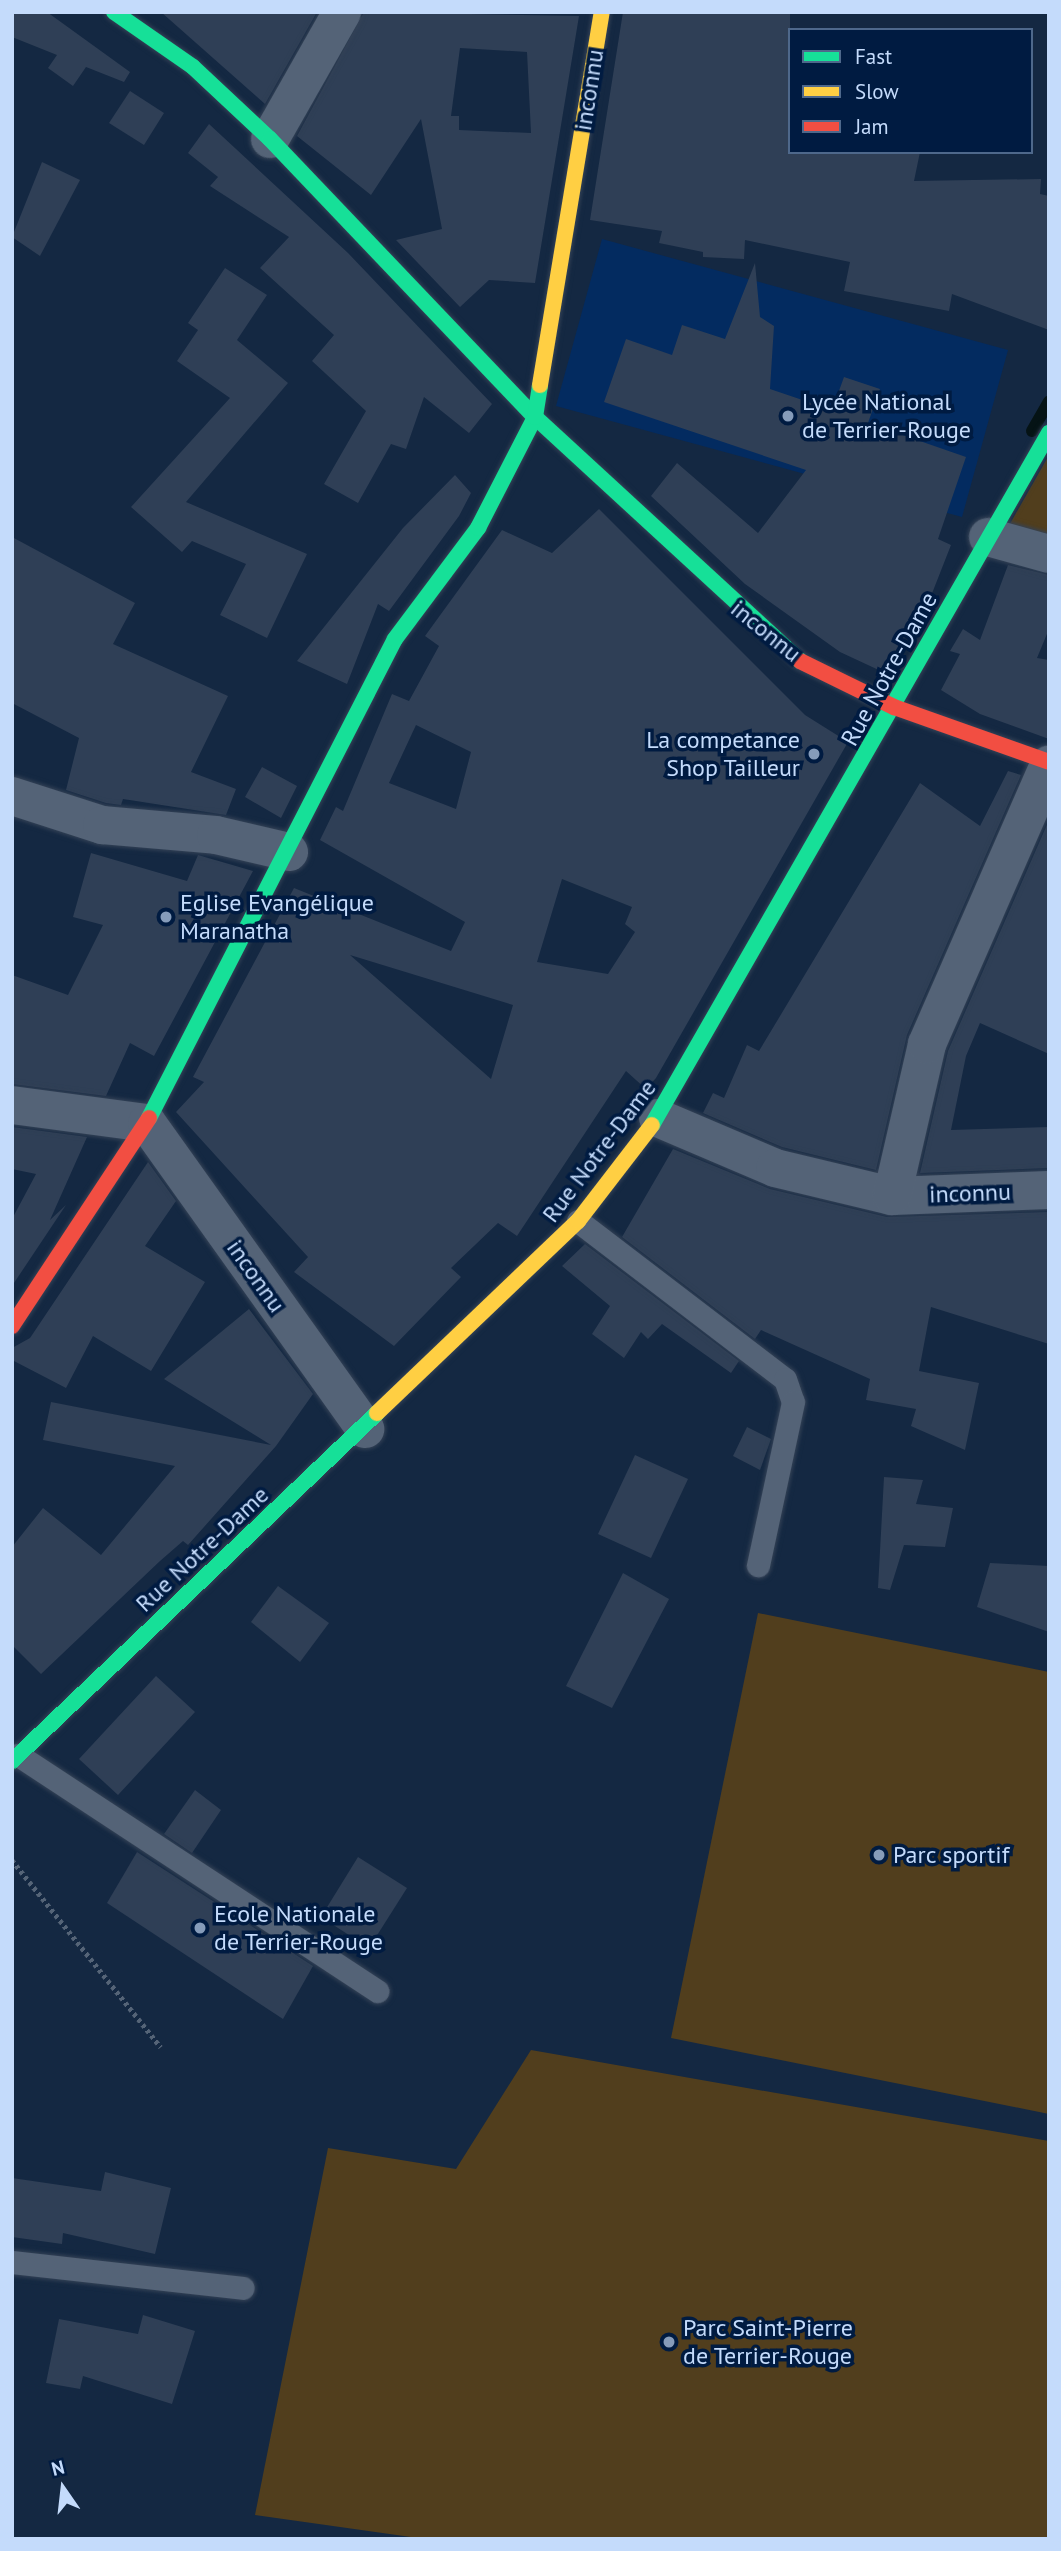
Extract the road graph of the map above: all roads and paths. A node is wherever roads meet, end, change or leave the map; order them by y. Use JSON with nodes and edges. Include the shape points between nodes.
{"nodes":[{"id":1,"x":114,"y":12,"type":"edge"},
{"id":2,"x":342,"y":12,"type":"edge"},
{"id":3,"x":602,"y":12,"type":"edge"},
{"id":4,"x":270,"y":139,"type":"junction"},
{"id":5,"x":536,"y":417,"type":"junction"},
{"id":6,"x":1049,"y":433,"type":"edge"},
{"id":7,"x":988,"y":537,"type":"junction"},
{"id":8,"x":1049,"y":554,"type":"edge"},
{"id":9,"x":894,"y":708,"type":"junction"},
{"id":10,"x":1049,"y":764,"type":"edge"},
{"id":11,"x":12,"y":796,"type":"edge"},
{"id":12,"x":289,"y":852,"type":"junction"},
{"id":13,"x":12,"y":1105,"type":"edge"},
{"id":14,"x":658,"y":1118,"type":"junction"},
{"id":15,"x":147,"y":1123,"type":"junction"},
{"id":16,"x":1049,"y":1190,"type":"edge"},
{"id":17,"x":892,"y":1196,"type":"junction"},
{"id":18,"x":578,"y":1221,"type":"junction"},
{"id":19,"x":12,"y":1326,"type":"edge"},
{"id":20,"x":365,"y":1429,"type":"junction"},
{"id":21,"x":758,"y":1565,"type":"dead end"},
{"id":22,"x":15,"y":1758,"type":"edge"},
{"id":23,"x":12,"y":1860,"type":"edge"},
{"id":24,"x":377,"y":1991,"type":"dead end"},
{"id":25,"x":161,"y":2048,"type":"dead end"},
{"id":26,"x":12,"y":2262,"type":"edge"},
{"id":27,"x":243,"y":2288,"type":"dead end"}],
"edges":[{"from":1,"to":4,"type":"street","name":"inconnu","via":[[193,67]]},
{"from":2,"to":4,"type":"street"},
{"from":3,"to":5,"type":"street","name":"inconnu"},
{"from":4,"to":5,"type":"street","name":"inconnu"},
{"from":5,"to":9,"type":"street","name":"inconnu","via":[[791,657]]},
{"from":5,"to":12,"type":"street","name":"inconnu","via":[[478,528],[395,639]]},
{"from":6,"to":7,"type":"street","name":"Rue Notre-Dame"},
{"from":7,"to":8,"type":"street"},
{"from":7,"to":9,"type":"street","name":"Rue Notre-Dame"},
{"from":9,"to":10,"type":"street","name":"inconnu"},
{"from":9,"to":14,"type":"street","name":"Rue Notre-Dame"},
{"from":10,"to":17,"type":"street","name":"inconnu","via":[[927,1044]]},
{"from":11,"to":12,"type":"street","via":[[102,825],[216,835]]},
{"from":12,"to":15,"type":"street","name":"inconnu","via":[[206,997]]},
{"from":13,"to":15,"type":"street"},
{"from":14,"to":17,"type":"street","name":"inconnu","via":[[775,1168]]},
{"from":14,"to":18,"type":"street","name":"Rue Notre-Dame"},
{"from":15,"to":19,"type":"street","name":"inconnu"},
{"from":15,"to":20,"type":"street","name":"inconnu"},
{"from":16,"to":17,"type":"street","name":"inconnu"},
{"from":18,"to":20,"type":"street","name":"Rue Notre-Dame"},
{"from":18,"to":21,"type":"lane","via":[[785,1379],[793,1402]]},
{"from":20,"to":22,"type":"street","name":"Rue Notre-Dame"},
{"from":22,"to":24,"type":"lane"},
{"from":23,"to":25,"type":"path"},
{"from":26,"to":27,"type":"lane"}]}
